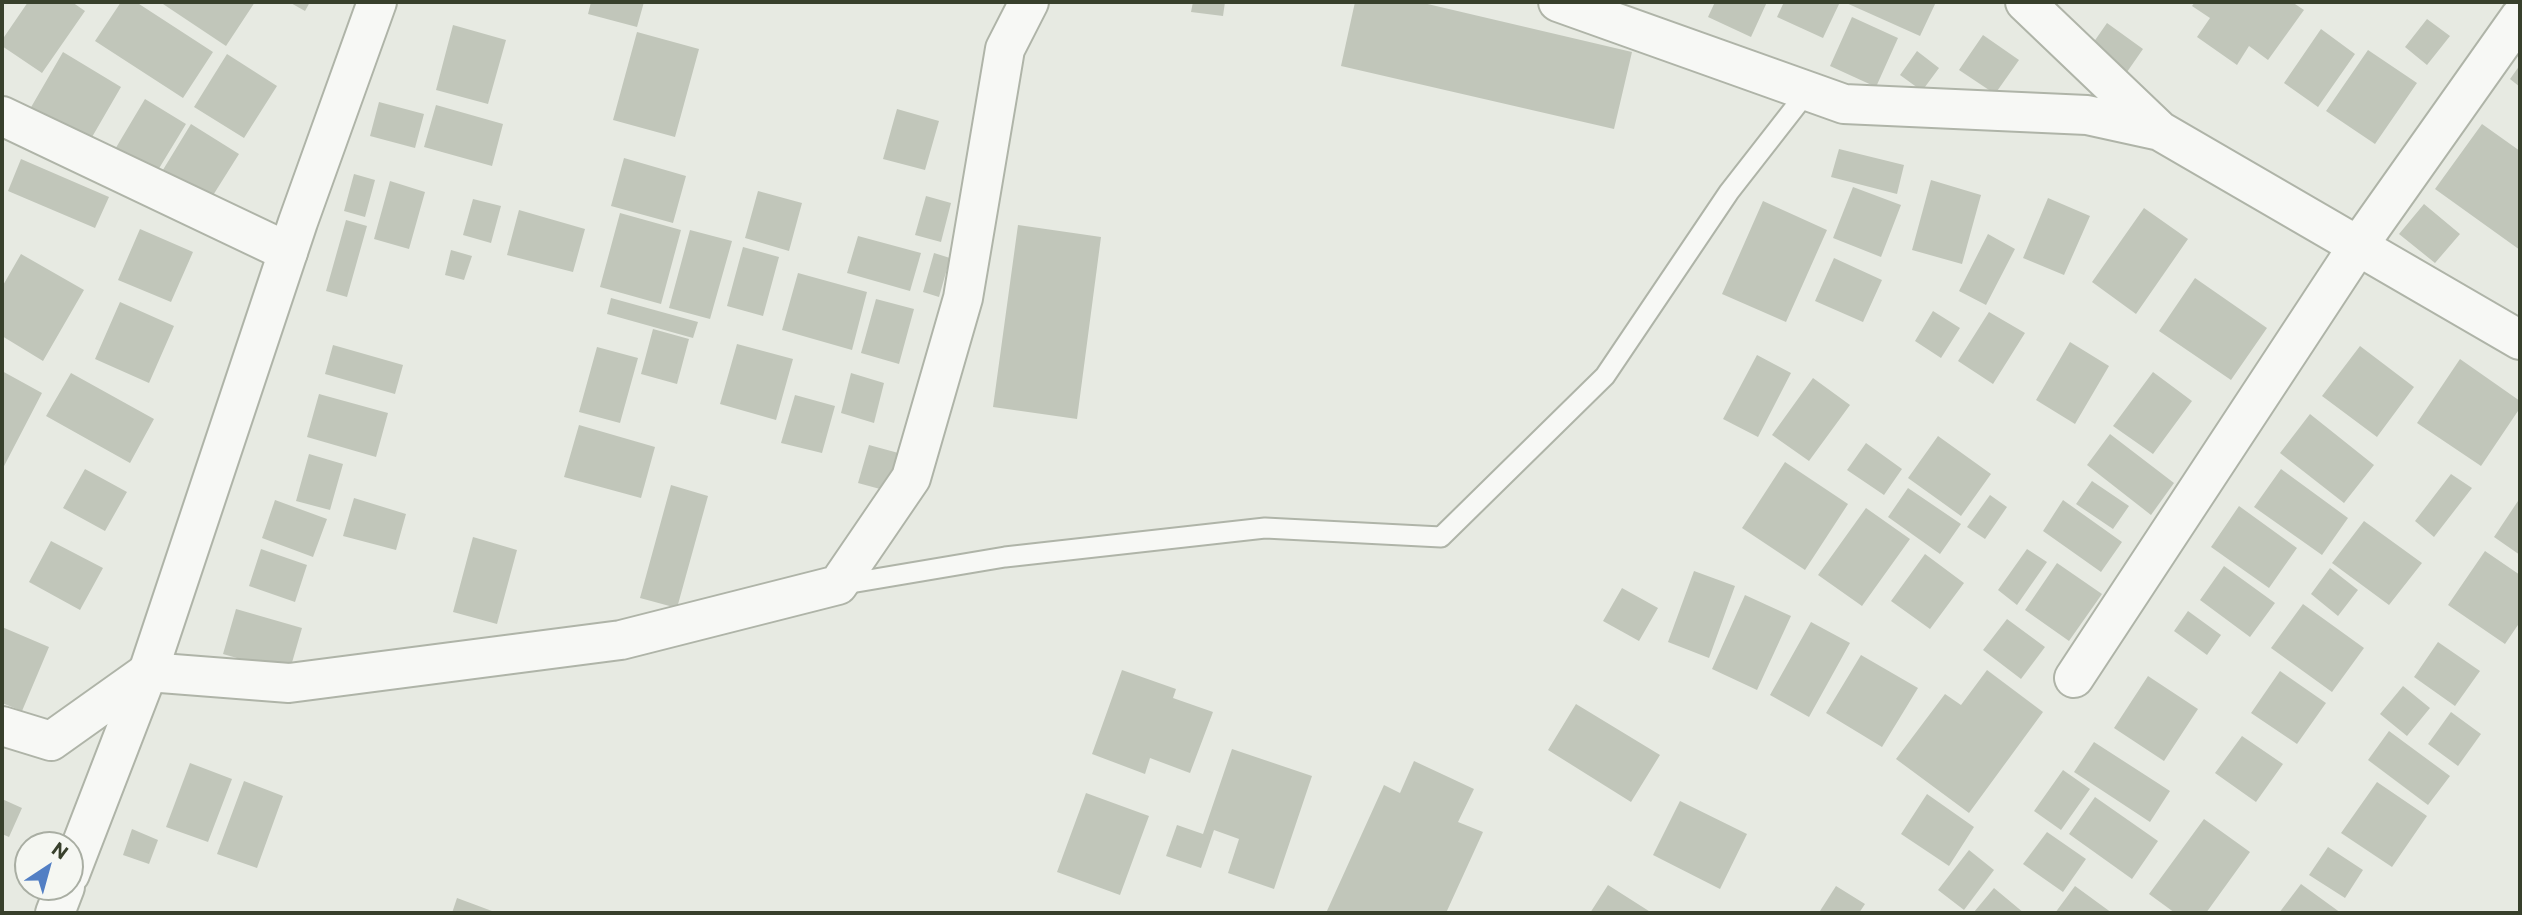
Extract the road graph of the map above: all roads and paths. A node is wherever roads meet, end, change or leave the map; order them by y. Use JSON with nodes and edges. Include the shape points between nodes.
{"nodes":[{"id":1,"x":377,"y":2,"type":"edge"},
{"id":2,"x":1029,"y":2,"type":"edge"},
{"id":3,"x":1558,"y":2,"type":"edge"},
{"id":4,"x":2025,"y":2,"type":"edge"},
{"id":5,"x":2520,"y":17,"type":"edge"},
{"id":6,"x":1807,"y":92,"type":"junction"},
{"id":7,"x":2,"y":116,"type":"edge"},
{"id":8,"x":2160,"y":131,"type":"junction"},
{"id":9,"x":2358,"y":246,"type":"junction"},
{"id":10,"x":288,"y":252,"type":"junction"},
{"id":11,"x":2520,"y":340,"type":"edge"},
{"id":12,"x":838,"y":585,"type":"junction"},
{"id":13,"x":148,"y":672,"type":"junction"},
{"id":14,"x":2074,"y":678,"type":"dead end"},
{"id":15,"x":2,"y":726,"type":"edge"},
{"id":16,"x":84,"y":838,"type":"edge"}],
"edges":[{"from":1,"to":10,"type":"street"},
{"from":2,"to":12,"type":"street","via":[[1004,49],[963,298],[911,478]]},
{"from":3,"to":6,"type":"street"},
{"from":4,"to":8,"type":"street"},
{"from":5,"to":9,"type":"street"},
{"from":6,"to":8,"type":"street","via":[[1844,104],[2087,115]]},
{"from":6,"to":12,"type":"lane","via":[[1729,192],[1605,376],[1441,537],[1265,528],[1005,557]]},
{"from":7,"to":10,"type":"street"},
{"from":8,"to":9,"type":"street"},
{"from":9,"to":11,"type":"street"},
{"from":9,"to":14,"type":"street"},
{"from":10,"to":13,"type":"street"},
{"from":12,"to":13,"type":"street","via":[[621,640],[289,683]]},
{"from":13,"to":15,"type":"street","via":[[51,741]]},
{"from":13,"to":16,"type":"street"}]}
